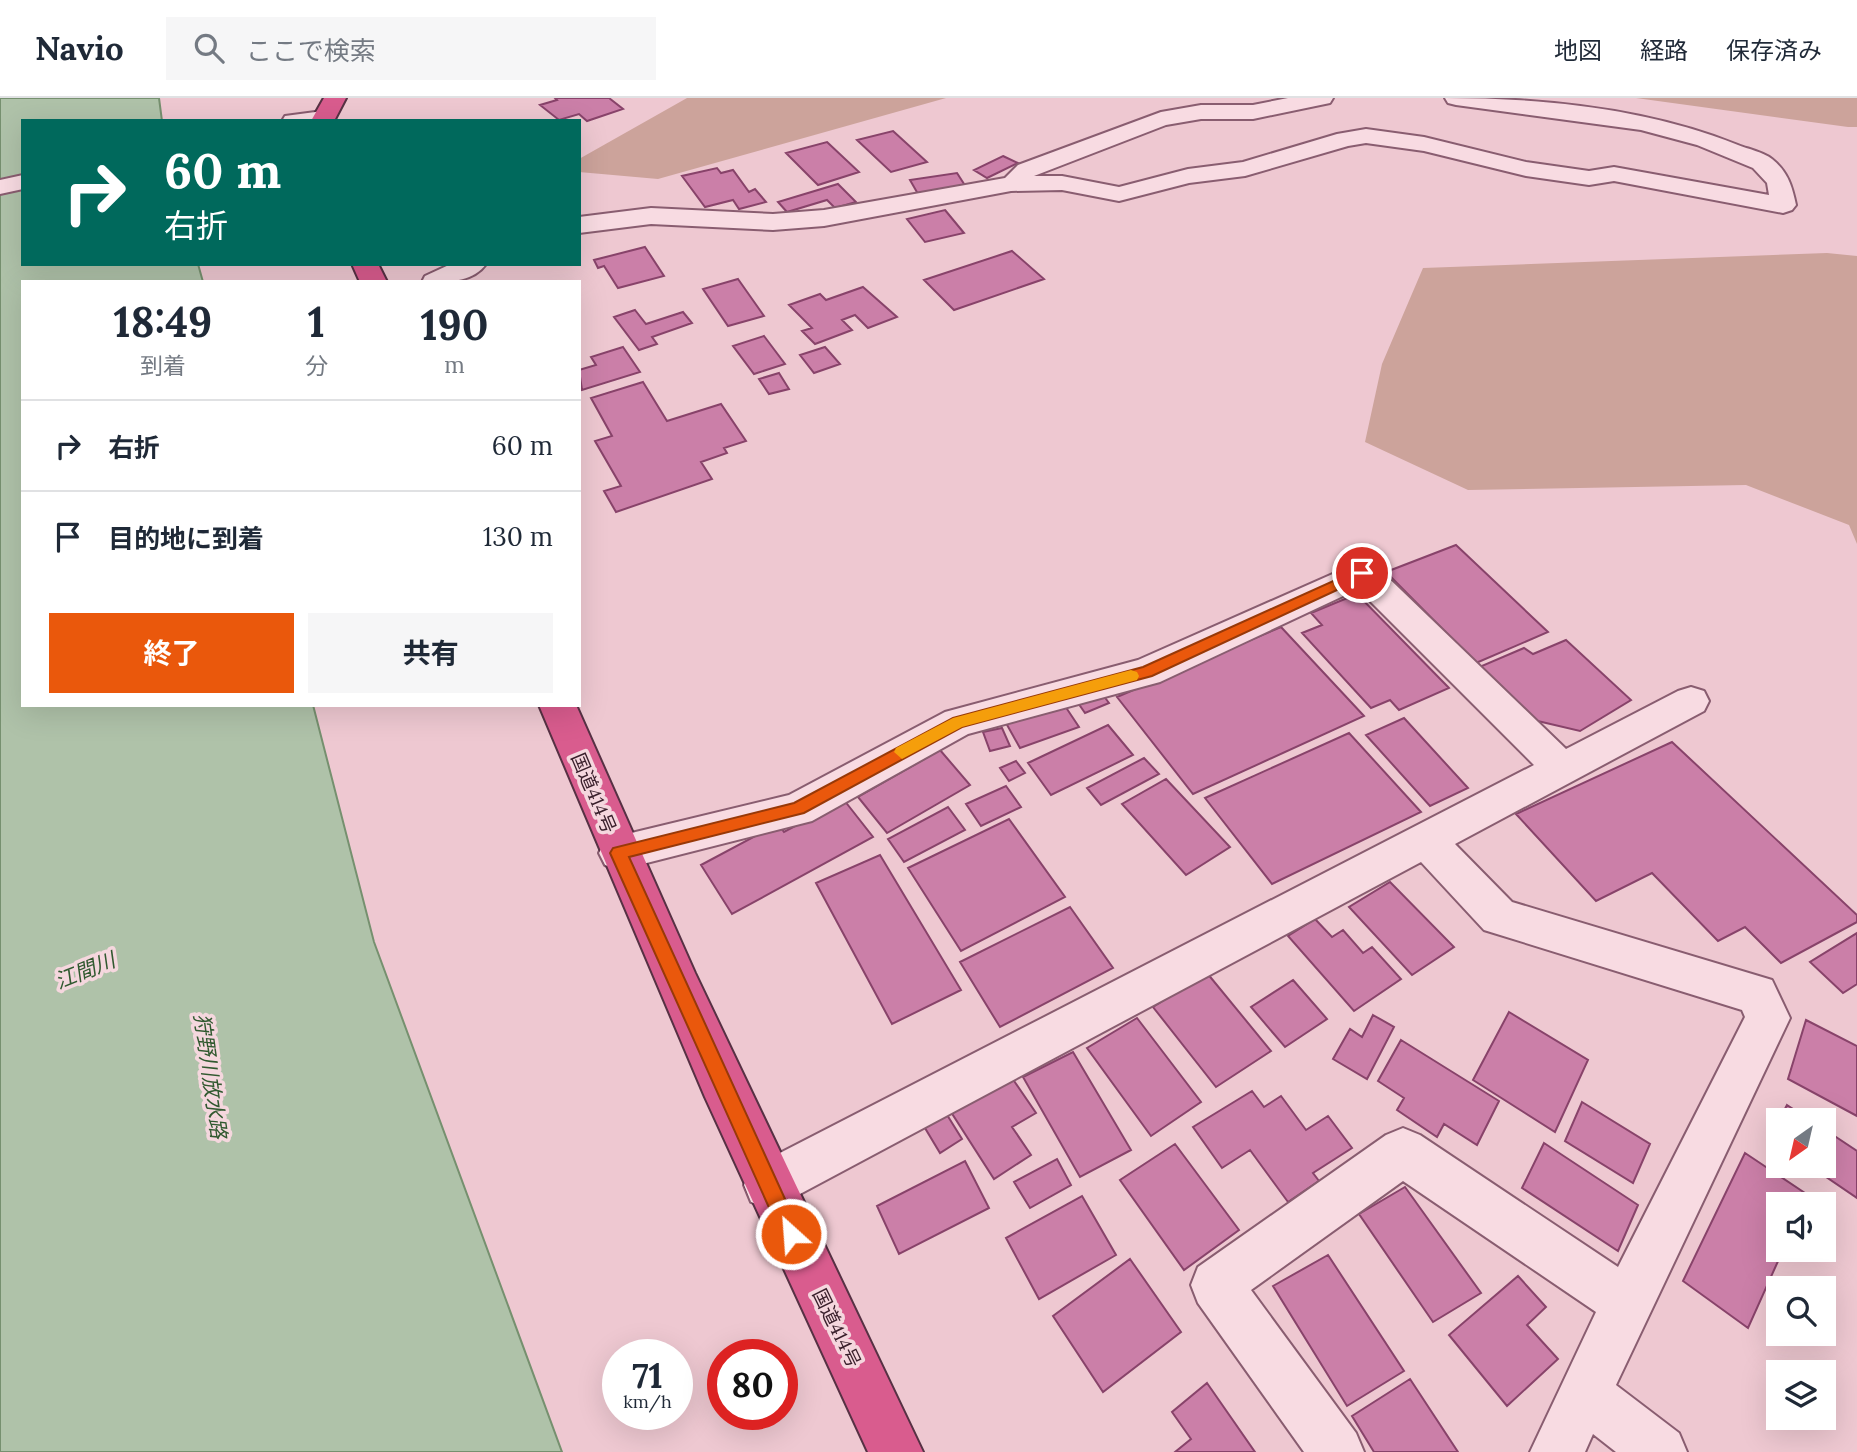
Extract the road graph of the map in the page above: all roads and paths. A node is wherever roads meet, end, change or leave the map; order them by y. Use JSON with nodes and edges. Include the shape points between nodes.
{"nodes":[{"id":1,"x":1322,"y":98,"type":"edge"},
{"id":2,"x":1456,"y":98,"type":"edge"},
{"id":3,"x":327,"y":112,"type":"edge"},
{"id":4,"x":284,"y":116,"type":"edge"},
{"id":5,"x":21,"y":182,"type":"edge"},
{"id":6,"x":1011,"y":184,"type":"junction"},
{"id":7,"x":0,"y":187,"type":"edge"},
{"id":8,"x":581,"y":225,"type":"edge"},
{"id":9,"x":469,"y":266,"type":"edge"},
{"id":10,"x":439,"y":280,"type":"edge"},
{"id":11,"x":1691,"y":701,"type":"dead end"},
{"id":12,"x":558,"y":707,"type":"edge"},
{"id":13,"x":1562,"y":769,"type":"junction"},
{"id":14,"x":1426,"y":841,"type":"junction"},
{"id":15,"x":619,"y":853,"type":"junction"},
{"id":16,"x":768,"y":1185,"type":"junction"},
{"id":17,"x":1627,"y":1303,"type":"junction"},
{"id":18,"x":1585,"y":1395,"type":"junction"},
{"id":19,"x":896,"y":1452,"type":"edge"},
{"id":20,"x":1337,"y":1452,"type":"edge"},
{"id":21,"x":1557,"y":1452,"type":"edge"},
{"id":22,"x":1660,"y":1452,"type":"edge"}],
"edges":[{"from":1,"to":6,"type":"street","via":[[1253,112],[1201,112],[1161,119],[1027,170]]},
{"from":2,"to":6,"type":"street","via":[[1643,123],[1706,140],[1762,163],[1779,181],[1783,205],[1614,174],[1589,178],[1526,169],[1424,144],[1366,136],[1245,169],[1188,176],[1119,194],[1062,183]]},
{"from":3,"to":4,"type":"street"},
{"from":5,"to":7,"type":"street"},
{"from":6,"to":8,"type":"street","via":[[824,218],[774,222],[652,216]]},
{"from":9,"to":10,"type":"street"},
{"from":11,"to":13,"type":"street"},
{"from":12,"to":15,"type":"highway","name":"国道414号"},
{"from":13,"to":14,"type":"street"},
{"from":13,"to":15,"type":"street","via":[[1362,573],[1147,672],[958,722],[798,808]]},
{"from":14,"to":16,"type":"street"},
{"from":14,"to":17,"type":"street","via":[[1499,917],[1757,994],[1768,1018]]},
{"from":15,"to":16,"type":"highway","name":"国道414号"},
{"from":16,"to":19,"type":"highway","name":"国道414号"},
{"from":17,"to":18,"type":"street"},
{"from":17,"to":20,"type":"street","via":[[1403,1152],[1216,1284]]},
{"from":18,"to":21,"type":"street"},
{"from":18,"to":22,"type":"street"}]}
